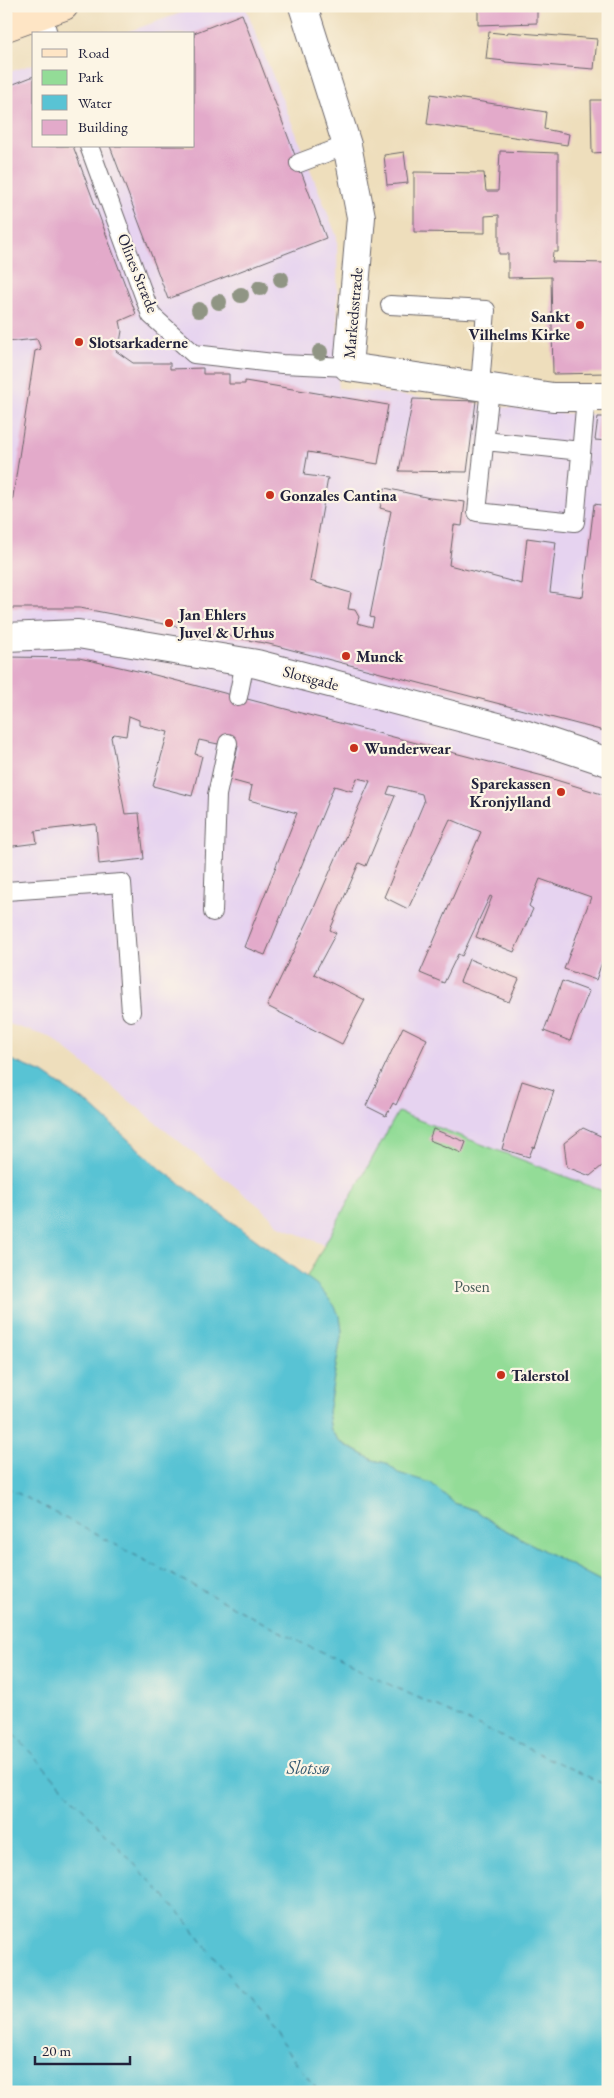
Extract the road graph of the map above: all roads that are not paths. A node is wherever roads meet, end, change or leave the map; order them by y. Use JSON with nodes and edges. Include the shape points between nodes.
{"nodes":[{"id":1,"x":303,"y":6,"type":"edge"},
{"id":2,"x":51,"y":18,"type":"edge"},
{"id":3,"x":6,"y":27,"type":"edge"},
{"id":4,"x":347,"y":145,"type":"junction"},
{"id":5,"x":90,"y":148,"type":"edge"},
{"id":6,"x":298,"y":163,"type":"dead end"},
{"id":7,"x":390,"y":305,"type":"dead end"},
{"id":8,"x":348,"y":367,"type":"junction"},
{"id":9,"x":485,"y":387,"type":"junction"},
{"id":10,"x":597,"y":397,"type":"edge"},
{"id":11,"x":484,"y":441,"type":"junction"},
{"id":12,"x":581,"y":451,"type":"junction"},
{"id":13,"x":6,"y":638,"type":"edge"},
{"id":14,"x":245,"y":662,"type":"junction"},
{"id":15,"x":238,"y":697,"type":"dead end"},
{"id":16,"x":228,"y":743,"type":"dead end"},
{"id":17,"x":608,"y":762,"type":"edge"},
{"id":18,"x":6,"y":891,"type":"edge"},
{"id":19,"x":213,"y":912,"type":"dead end"},
{"id":20,"x":131,"y":1012,"type":"dead end"}],
"edges":[{"from":1,"to":4,"type":"street","name":"Markedsstræde"},
{"from":2,"to":3,"type":"street"},
{"from":4,"to":6,"type":"lane"},
{"from":4,"to":8,"type":"street","name":"Markedsstræde","via":[[361,217]]},
{"from":5,"to":8,"type":"lane","name":"Olines Stræde","via":[[151,314],[194,354],[282,364]]},
{"from":7,"to":9,"type":"lane","via":[[486,310]]},
{"from":8,"to":9,"type":"street","name":"Markedsstræde"},
{"from":9,"to":10,"type":"street","name":"Markedsstræde","via":[[553,397]]},
{"from":9,"to":11,"type":"lane"},
{"from":10,"to":12,"type":"lane"},
{"from":11,"to":12,"type":"lane"},
{"from":11,"to":12,"type":"lane","via":[[477,512],[575,522]]},
{"from":13,"to":14,"type":"street","name":"Slotsgade","via":[[78,634]]},
{"from":14,"to":15,"type":"lane"},
{"from":14,"to":17,"type":"street","name":"Slotsgade","via":[[521,734]]},
{"from":16,"to":19,"type":"lane","via":[[217,795]]},
{"from":18,"to":20,"type":"lane","via":[[122,882]]}]}
